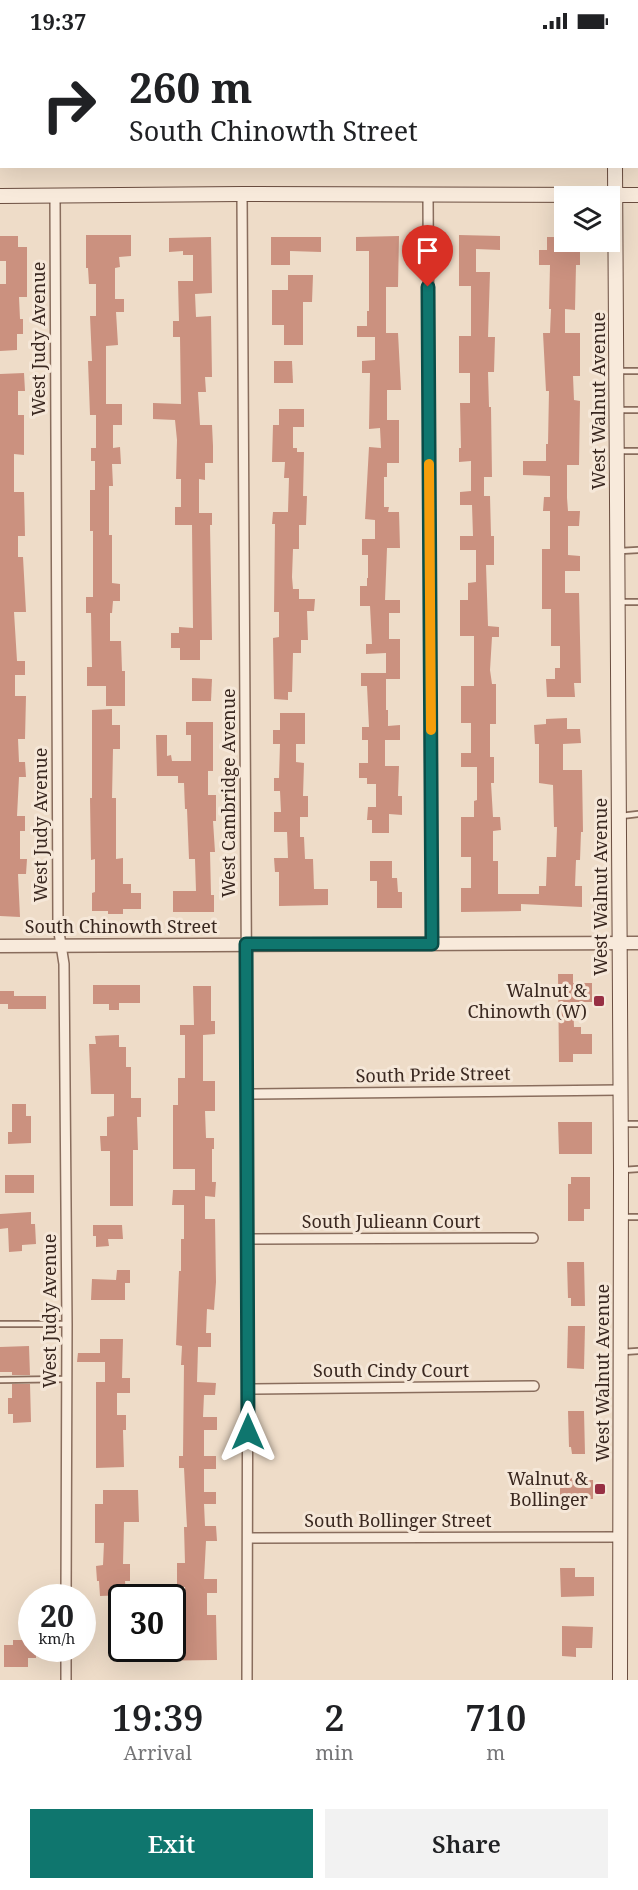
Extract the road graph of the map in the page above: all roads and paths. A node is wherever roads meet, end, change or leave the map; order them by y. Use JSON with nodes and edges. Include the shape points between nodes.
{"nodes":[{"id":1,"x":615,"y":168,"type":"edge"},
{"id":2,"x":616,"y":186,"type":"edge"},
{"id":3,"x":242,"y":194,"type":"junction"},
{"id":4,"x":638,"y":195,"type":"edge"},
{"id":5,"x":0,"y":196,"type":"edge"},
{"id":6,"x":55,"y":196,"type":"junction"},
{"id":7,"x":428,"y":196,"type":"junction"},
{"id":8,"x":554,"y":196,"type":"edge"},
{"id":9,"x":620,"y":196,"type":"edge"},
{"id":10,"x":616,"y":252,"type":"edge"},
{"id":11,"x":617,"y":371,"type":"junction"},
{"id":12,"x":638,"y":371,"type":"edge"},
{"id":13,"x":617,"y":410,"type":"junction"},
{"id":14,"x":638,"y":410,"type":"edge"},
{"id":15,"x":638,"y":451,"type":"edge"},
{"id":16,"x":617,"y":452,"type":"junction"},
{"id":17,"x":638,"y":550,"type":"edge"},
{"id":18,"x":617,"y":551,"type":"junction"},
{"id":19,"x":618,"y":602,"type":"junction"},
{"id":20,"x":638,"y":602,"type":"edge"},
{"id":21,"x":638,"y":814,"type":"edge"},
{"id":22,"x":618,"y":816,"type":"junction"},
{"id":23,"x":619,"y":943,"type":"junction"},
{"id":24,"x":638,"y":943,"type":"edge"},
{"id":25,"x":246,"y":944,"type":"junction"},
{"id":26,"x":432,"y":944,"type":"junction"},
{"id":27,"x":61,"y":945,"type":"junction"},
{"id":28,"x":0,"y":946,"type":"edge"},
{"id":29,"x":620,"y":1090,"type":"junction"},
{"id":30,"x":246,"y":1094,"type":"junction"},
{"id":31,"x":620,"y":1124,"type":"junction"},
{"id":32,"x":638,"y":1124,"type":"edge"},
{"id":33,"x":638,"y":1169,"type":"edge"},
{"id":34,"x":621,"y":1170,"type":"junction"},
{"id":35,"x":620,"y":1217,"type":"junction"},
{"id":36,"x":638,"y":1217,"type":"edge"},
{"id":37,"x":533,"y":1238,"type":"dead end"},
{"id":38,"x":248,"y":1239,"type":"junction"},
{"id":39,"x":0,"y":1324,"type":"edge"},
{"id":40,"x":67,"y":1324,"type":"junction"},
{"id":41,"x":638,"y":1351,"type":"edge"},
{"id":42,"x":621,"y":1352,"type":"junction"},
{"id":43,"x":67,"y":1379,"type":"junction"},
{"id":44,"x":0,"y":1380,"type":"edge"},
{"id":45,"x":534,"y":1386,"type":"dead end"},
{"id":46,"x":248,"y":1389,"type":"junction"},
{"id":47,"x":621,"y":1537,"type":"junction"},
{"id":48,"x":248,"y":1538,"type":"junction"},
{"id":49,"x":66,"y":1584,"type":"edge"},
{"id":50,"x":66,"y":1662,"type":"edge"},
{"id":51,"x":66,"y":1680,"type":"edge"},
{"id":52,"x":247,"y":1680,"type":"edge"},
{"id":53,"x":620,"y":1680,"type":"edge"}],
"edges":[{"from":1,"to":2,"type":"main road","name":"West Walnut Avenue"},
{"from":3,"to":6,"type":"main road"},
{"from":3,"to":7,"type":"main road"},
{"from":3,"to":25,"type":"street","name":"West Cambridge Avenue"},
{"from":4,"to":9,"type":"main road"},
{"from":5,"to":6,"type":"main road"},
{"from":6,"to":27,"type":"street","name":"West Judy Avenue"},
{"from":7,"to":8,"type":"main road"},
{"from":7,"to":26,"type":"street"},
{"from":10,"to":11,"type":"main road","name":"West Walnut Avenue"},
{"from":11,"to":12,"type":"lane"},
{"from":11,"to":13,"type":"main road","name":"West Walnut Avenue"},
{"from":13,"to":14,"type":"lane"},
{"from":13,"to":16,"type":"main road","name":"West Walnut Avenue"},
{"from":15,"to":16,"type":"lane"},
{"from":16,"to":18,"type":"main road","name":"West Walnut Avenue"},
{"from":17,"to":18,"type":"lane"},
{"from":18,"to":19,"type":"main road","name":"West Walnut Avenue"},
{"from":19,"to":20,"type":"lane"},
{"from":19,"to":22,"type":"main road","name":"West Walnut Avenue"},
{"from":21,"to":22,"type":"lane"},
{"from":22,"to":23,"type":"main road","name":"West Walnut Avenue"},
{"from":23,"to":24,"type":"street","name":"South Chinowth Street"},
{"from":23,"to":26,"type":"street","name":"South Chinowth Street"},
{"from":23,"to":29,"type":"main road","name":"West Walnut Avenue"},
{"from":25,"to":26,"type":"street","name":"South Chinowth Street"},
{"from":25,"to":27,"type":"street","name":"South Chinowth Street"},
{"from":25,"to":30,"type":"street","name":"West Cambridge Avenue"},
{"from":27,"to":28,"type":"street","name":"South Chinowth Street"},
{"from":27,"to":40,"type":"street","name":"West Judy Avenue"},
{"from":29,"to":30,"type":"street","name":"South Pride Street"},
{"from":29,"to":31,"type":"main road","name":"West Walnut Avenue"},
{"from":30,"to":38,"type":"street","name":"West Cambridge Avenue"},
{"from":31,"to":32,"type":"lane"},
{"from":31,"to":34,"type":"main road","name":"West Walnut Avenue"},
{"from":33,"to":34,"type":"lane"},
{"from":34,"to":35,"type":"main road","name":"West Walnut Avenue"},
{"from":35,"to":36,"type":"lane"},
{"from":35,"to":42,"type":"main road","name":"West Walnut Avenue"},
{"from":37,"to":38,"type":"street","name":"South Julieann Court"},
{"from":38,"to":46,"type":"street","name":"West Cambridge Avenue"},
{"from":39,"to":40,"type":"lane"},
{"from":40,"to":43,"type":"street","name":"West Judy Avenue"},
{"from":41,"to":42,"type":"lane"},
{"from":42,"to":47,"type":"main road","name":"West Walnut Avenue"},
{"from":43,"to":44,"type":"lane"},
{"from":43,"to":49,"type":"street","name":"West Judy Avenue"},
{"from":45,"to":46,"type":"street","name":"South Cindy Court"},
{"from":46,"to":48,"type":"street","name":"West Cambridge Avenue"},
{"from":47,"to":48,"type":"street","name":"South Bollinger Street"},
{"from":47,"to":53,"type":"main road","name":"West Walnut Avenue"},
{"from":48,"to":52,"type":"street","name":"West Cambridge Avenue"},
{"from":50,"to":51,"type":"street"}]}
